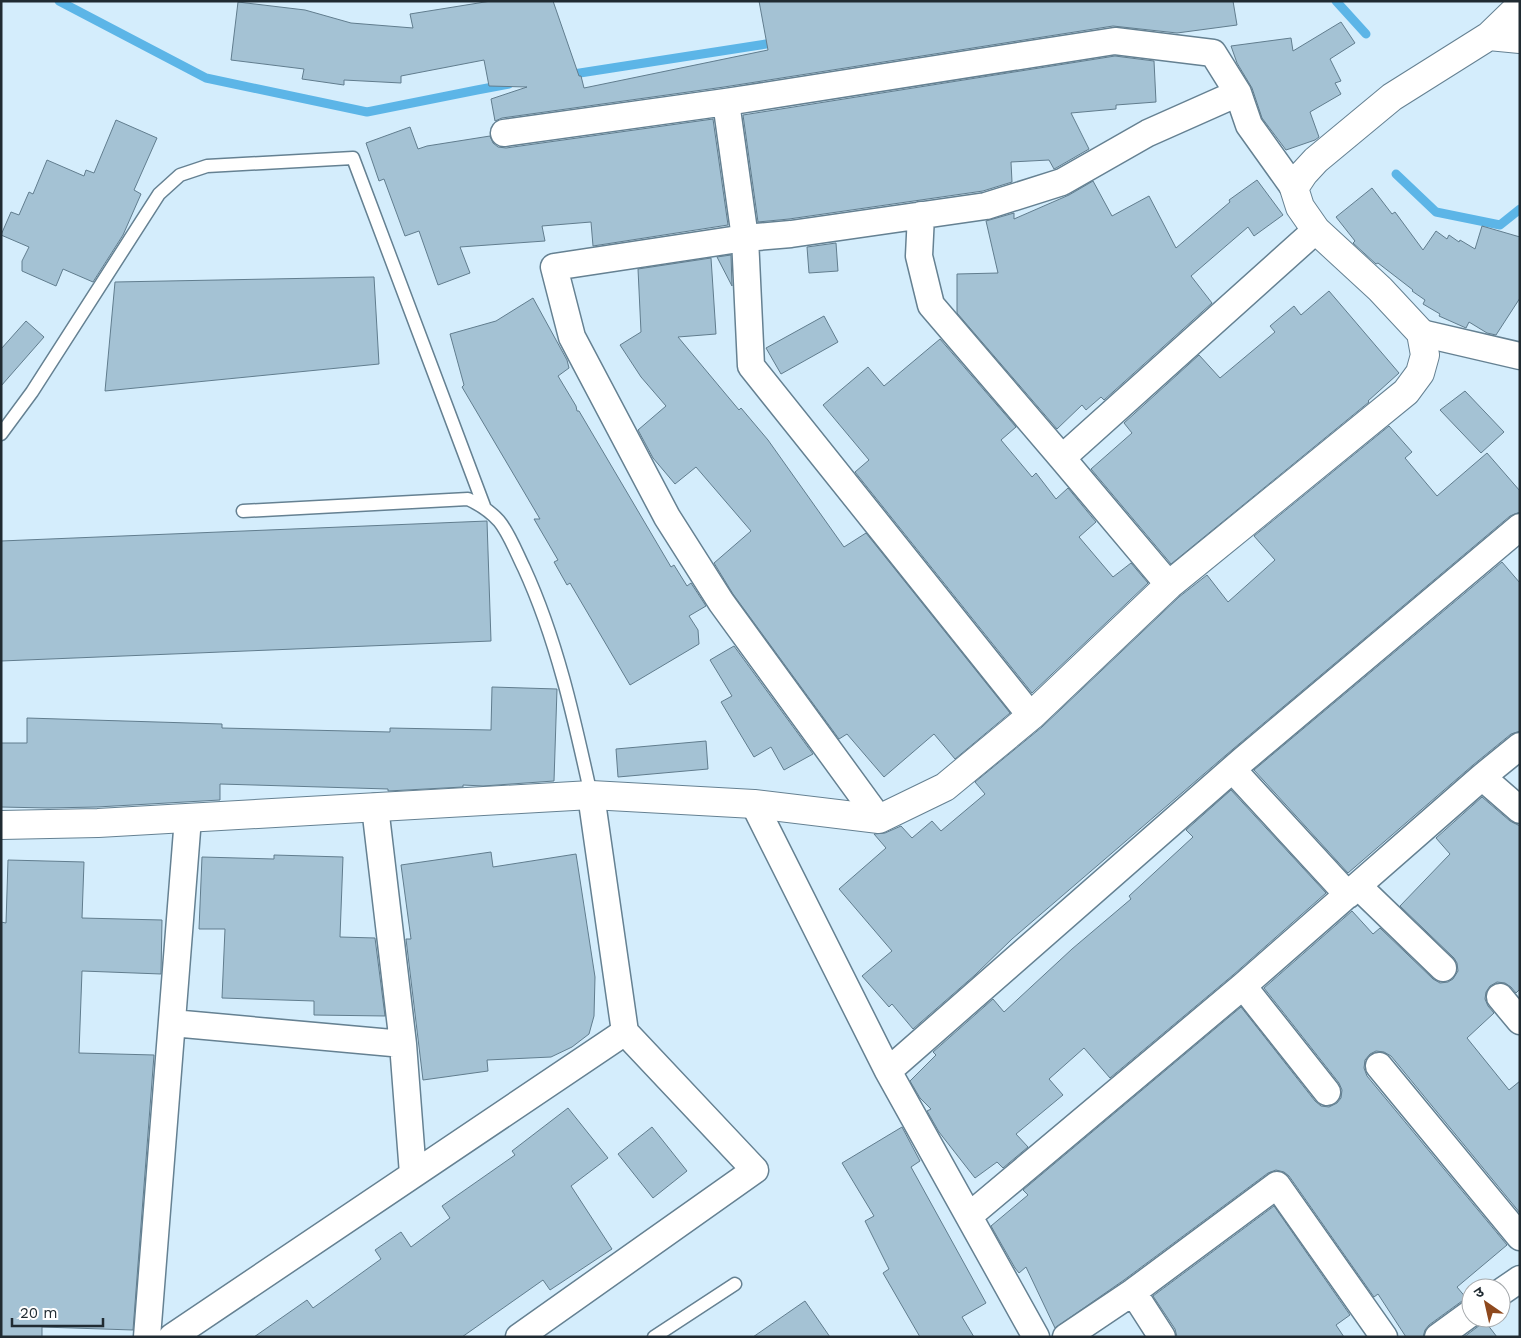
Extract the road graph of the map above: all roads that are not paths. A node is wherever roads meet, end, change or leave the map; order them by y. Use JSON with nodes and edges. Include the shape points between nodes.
{"nodes":[{"id":1,"x":1520,"y":6,"type":"edge"},
{"id":2,"x":1489,"y":36,"type":"junction"},
{"id":3,"x":1520,"y":39,"type":"edge"},
{"id":4,"x":1238,"y":93,"type":"junction"},
{"id":5,"x":726,"y":102,"type":"junction"},
{"id":6,"x":504,"y":133,"type":"dead end"},
{"id":7,"x":1294,"y":188,"type":"junction"},
{"id":8,"x":922,"y":215,"type":"junction"},
{"id":9,"x":1316,"y":230,"type":"junction"},
{"id":10,"x":745,"y":238,"type":"junction"},
{"id":11,"x":1421,"y":333,"type":"junction"},
{"id":12,"x":1520,"y":356,"type":"edge"},
{"id":13,"x":1,"y":434,"type":"edge"},
{"id":14,"x":1062,"y":458,"type":"junction"},
{"id":15,"x":484,"y":506,"type":"junction"},
{"id":16,"x":243,"y":511,"type":"dead end"},
{"id":17,"x":1520,"y":527,"type":"edge"},
{"id":18,"x":1169,"y":585,"type":"junction"},
{"id":19,"x":1030,"y":716,"type":"junction"},
{"id":20,"x":1520,"y":746,"type":"edge"},
{"id":21,"x":1233,"y":770,"type":"junction"},
{"id":22,"x":1482,"y":777,"type":"junction"},
{"id":23,"x":592,"y":795,"type":"junction"},
{"id":24,"x":754,"y":804,"type":"junction"},
{"id":25,"x":375,"y":807,"type":"junction"},
{"id":26,"x":1520,"y":810,"type":"edge"},
{"id":27,"x":188,"y":818,"type":"junction"},
{"id":28,"x":879,"y":819,"type":"junction"},
{"id":29,"x":1,"y":824,"type":"edge"},
{"id":30,"x":1353,"y":891,"type":"junction"},
{"id":31,"x":1443,"y":968,"type":"dead end"},
{"id":32,"x":1243,"y":986,"type":"junction"},
{"id":33,"x":1500,"y":997,"type":"dead end"},
{"id":34,"x":1520,"y":1021,"type":"edge"},
{"id":35,"x":172,"y":1023,"type":"junction"},
{"id":36,"x":625,"y":1032,"type":"junction"},
{"id":37,"x":403,"y":1044,"type":"junction"},
{"id":38,"x":1379,"y":1066,"type":"dead end"},
{"id":39,"x":888,"y":1071,"type":"junction"},
{"id":40,"x":1327,"y":1092,"type":"dead end"},
{"id":41,"x":413,"y":1174,"type":"junction"},
{"id":42,"x":970,"y":1216,"type":"junction"},
{"id":43,"x":1518,"y":1232,"type":"edge"},
{"id":44,"x":735,"y":1284,"type":"dead end"},
{"id":45,"x":1133,"y":1292,"type":"junction"},
{"id":46,"x":1461,"y":1321,"type":"edge"},
{"id":47,"x":147,"y":1337,"type":"edge"},
{"id":48,"x":172,"y":1337,"type":"edge"},
{"id":49,"x":519,"y":1337,"type":"edge"},
{"id":50,"x":654,"y":1337,"type":"edge"},
{"id":51,"x":1036,"y":1337,"type":"edge"},
{"id":52,"x":1066,"y":1337,"type":"edge"},
{"id":53,"x":1162,"y":1337,"type":"edge"},
{"id":54,"x":1384,"y":1337,"type":"edge"},
{"id":55,"x":1438,"y":1337,"type":"edge"}],
"edges":[{"from":1,"to":2,"type":"street"},
{"from":2,"to":3,"type":"street"},
{"from":2,"to":7,"type":"street","via":[[1392,97],[1316,160]]},
{"from":4,"to":5,"type":"street","via":[[1213,53],[1115,41]]},
{"from":4,"to":7,"type":"street","via":[[1249,124]]},
{"from":4,"to":8,"type":"street","via":[[1148,133],[1062,182],[986,206]]},
{"from":5,"to":6,"type":"street"},
{"from":5,"to":10,"type":"street"},
{"from":7,"to":9,"type":"street","via":[[1300,207]]},
{"from":8,"to":10,"type":"street"},
{"from":8,"to":14,"type":"street","via":[[919,256],[931,305]]},
{"from":9,"to":11,"type":"street","via":[[1380,289]]},
{"from":9,"to":14,"type":"street"},
{"from":10,"to":19,"type":"street","via":[[752,366]]},
{"from":10,"to":28,"type":"street","via":[[554,267],[572,337],[667,517],[721,602]]},
{"from":11,"to":12,"type":"street"},
{"from":11,"to":18,"type":"street","via":[[1425,356],[1420,373],[1406,392]]},
{"from":13,"to":15,"type":"lane","via":[[32,392],[159,194],[180,175],[207,166],[353,158]]},
{"from":14,"to":18,"type":"street"},
{"from":15,"to":16,"type":"lane","via":[[468,499]]},
{"from":15,"to":23,"type":"lane","via":[[500,522],[539,601],[568,693]]},
{"from":17,"to":21,"type":"street"},
{"from":18,"to":19,"type":"street"},
{"from":19,"to":28,"type":"street","via":[[945,787]]},
{"from":20,"to":22,"type":"street"},
{"from":21,"to":30,"type":"street"},
{"from":21,"to":39,"type":"street"},
{"from":22,"to":26,"type":"street"},
{"from":22,"to":30,"type":"street"},
{"from":23,"to":24,"type":"street"},
{"from":23,"to":25,"type":"street"},
{"from":23,"to":36,"type":"street"},
{"from":24,"to":28,"type":"street"},
{"from":24,"to":39,"type":"street"},
{"from":25,"to":27,"type":"street"},
{"from":25,"to":37,"type":"street"},
{"from":27,"to":29,"type":"street"},
{"from":27,"to":35,"type":"street"},
{"from":30,"to":31,"type":"street"},
{"from":30,"to":32,"type":"street"},
{"from":32,"to":40,"type":"street"},
{"from":32,"to":42,"type":"street"},
{"from":33,"to":34,"type":"street"},
{"from":35,"to":37,"type":"street"},
{"from":35,"to":47,"type":"street"},
{"from":36,"to":41,"type":"street"},
{"from":36,"to":49,"type":"street","via":[[755,1170]]},
{"from":37,"to":41,"type":"street"},
{"from":38,"to":43,"type":"street"},
{"from":39,"to":42,"type":"street"},
{"from":41,"to":48,"type":"street"},
{"from":42,"to":51,"type":"street"},
{"from":44,"to":50,"type":"lane"},
{"from":45,"to":52,"type":"street"},
{"from":45,"to":53,"type":"street"},
{"from":45,"to":54,"type":"street","via":[[1277,1186]]},
{"from":46,"to":55,"type":"street"}]}
